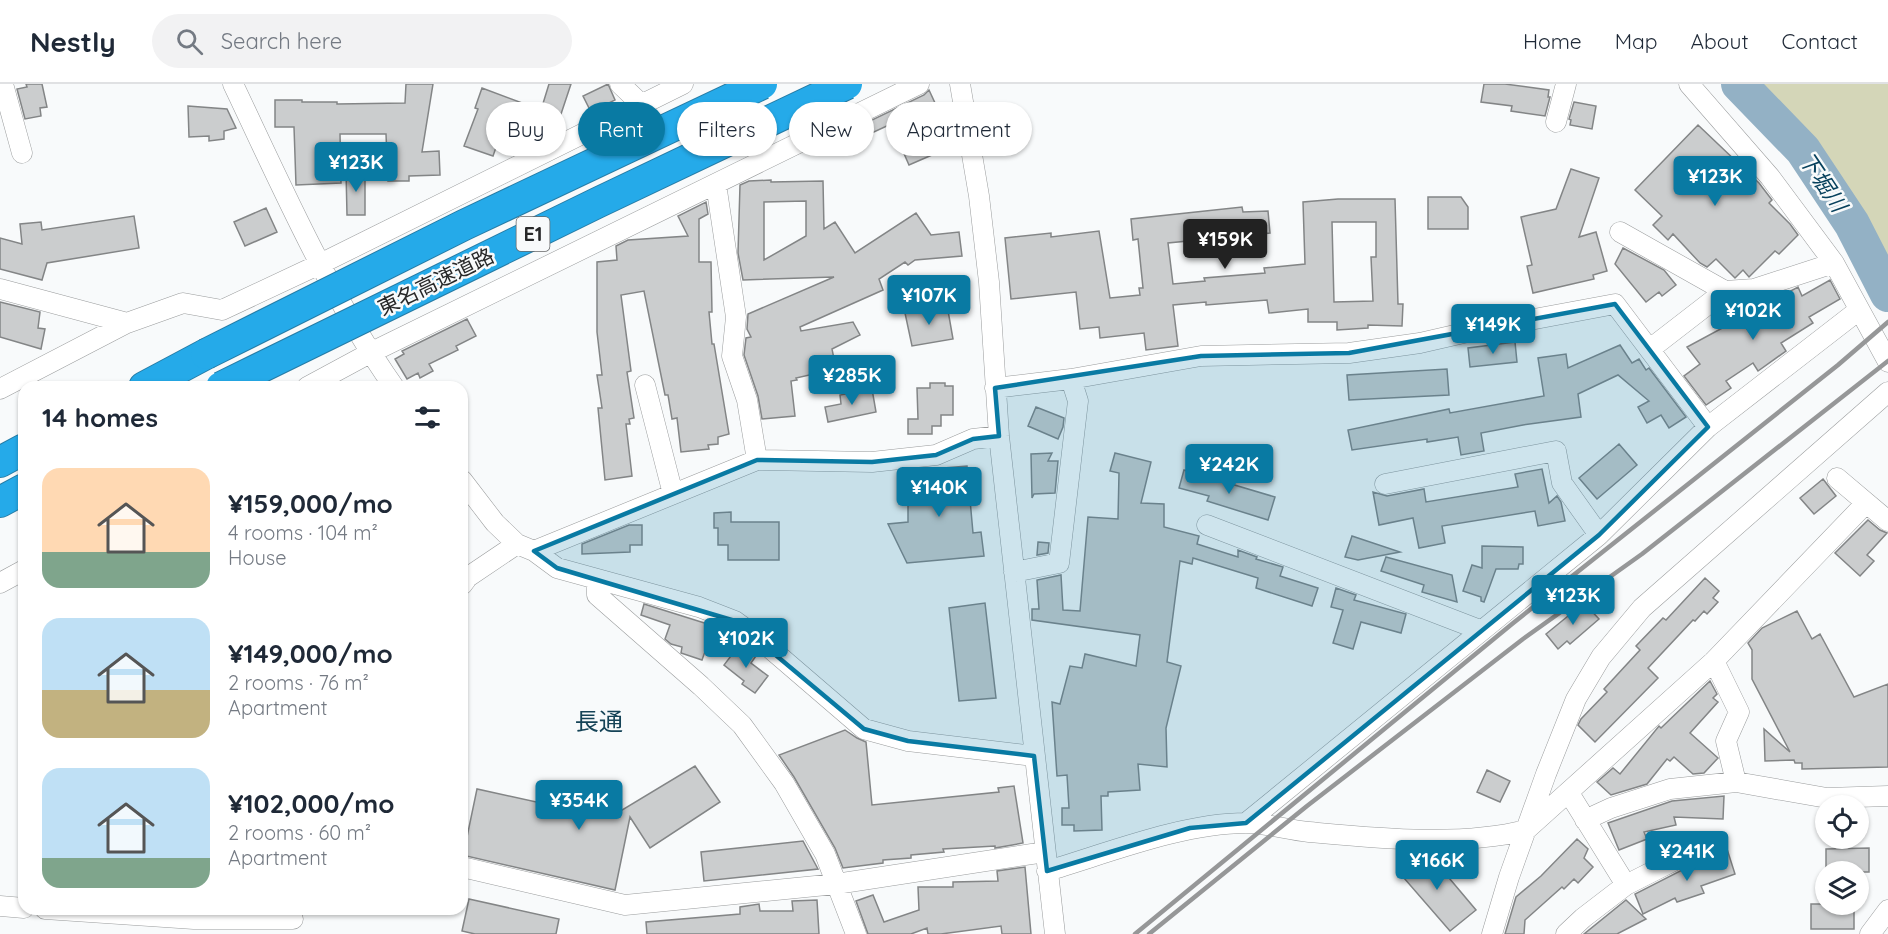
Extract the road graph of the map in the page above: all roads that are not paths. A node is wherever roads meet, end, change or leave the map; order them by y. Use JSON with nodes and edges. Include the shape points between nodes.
{"nodes":[{"id":1,"x":3,"y":84,"type":"edge"},
{"id":2,"x":233,"y":84,"type":"edge"},
{"id":3,"x":620,"y":84,"type":"edge"},
{"id":4,"x":683,"y":84,"type":"edge"},
{"id":5,"x":762,"y":84,"type":"edge"},
{"id":6,"x":847,"y":84,"type":"edge"},
{"id":7,"x":919,"y":84,"type":"edge"},
{"id":8,"x":960,"y":84,"type":"edge"},
{"id":9,"x":1566,"y":84,"type":"edge"},
{"id":10,"x":1689,"y":84,"type":"edge"},
{"id":11,"x":639,"y":102,"type":"edge"},
{"id":12,"x":645,"y":102,"type":"edge"},
{"id":13,"x":1556,"y":122,"type":"dead end"},
{"id":14,"x":578,"y":135,"type":"edge"},
{"id":15,"x":22,"y":153,"type":"dead end"},
{"id":16,"x":716,"y":184,"type":"junction"},
{"id":17,"x":1620,"y":232,"type":"dead end"},
{"id":18,"x":1834,"y":263,"type":"junction"},
{"id":19,"x":320,"y":264,"type":"junction"},
{"id":20,"x":0,"y":289,"type":"edge"},
{"id":21,"x":1725,"y":291,"type":"junction"},
{"id":22,"x":1858,"y":310,"type":"junction"},
{"id":23,"x":127,"y":323,"type":"junction"},
{"id":24,"x":1650,"y":349,"type":"junction"},
{"id":25,"x":370,"y":353,"type":"junction"},
{"id":26,"x":1888,"y":362,"type":"edge"},
{"id":27,"x":1071,"y":379,"type":"junction"},
{"id":28,"x":155,"y":381,"type":"edge"},
{"id":29,"x":233,"y":381,"type":"edge"},
{"id":30,"x":318,"y":381,"type":"edge"},
{"id":31,"x":390,"y":381,"type":"edge"},
{"id":32,"x":645,"y":385,"type":"dead end"},
{"id":33,"x":995,"y":388,"type":"junction"},
{"id":34,"x":0,"y":389,"type":"edge"},
{"id":35,"x":1888,"y":392,"type":"edge"},
{"id":36,"x":1708,"y":427,"type":"junction"},
{"id":37,"x":999,"y":436,"type":"junction"},
{"id":38,"x":18,"y":452,"type":"edge"},
{"id":39,"x":757,"y":460,"type":"junction"},
{"id":40,"x":0,"y":462,"type":"edge"},
{"id":41,"x":1837,"y":478,"type":"dead end"},
{"id":42,"x":1385,"y":484,"type":"dead end"},
{"id":43,"x":468,"y":488,"type":"edge"},
{"id":44,"x":18,"y":492,"type":"edge"},
{"id":45,"x":673,"y":494,"type":"junction"},
{"id":46,"x":0,"y":502,"type":"edge"},
{"id":47,"x":1866,"y":502,"type":"junction"},
{"id":48,"x":1888,"y":521,"type":"edge"},
{"id":49,"x":1207,"y":525,"type":"dead end"},
{"id":50,"x":1599,"y":535,"type":"junction"},
{"id":51,"x":526,"y":548,"type":"junction"},
{"id":52,"x":1014,"y":572,"type":"junction"},
{"id":53,"x":18,"y":573,"type":"edge"},
{"id":54,"x":468,"y":577,"type":"edge"},
{"id":55,"x":596,"y":579,"type":"junction"},
{"id":56,"x":0,"y":583,"type":"edge"},
{"id":57,"x":1480,"y":630,"type":"junction"},
{"id":58,"x":1714,"y":661,"type":"junction"},
{"id":59,"x":1034,"y":756,"type":"junction"},
{"id":60,"x":1736,"y":782,"type":"junction"},
{"id":61,"x":1569,"y":793,"type":"junction"},
{"id":62,"x":1888,"y":796,"type":"edge"},
{"id":63,"x":1585,"y":820,"type":"junction"},
{"id":64,"x":1246,"y":823,"type":"junction"},
{"id":65,"x":1526,"y":830,"type":"junction"},
{"id":66,"x":1697,"y":849,"type":"dead end"},
{"id":67,"x":1046,"y":862,"type":"junction"},
{"id":68,"x":468,"y":868,"type":"edge"},
{"id":69,"x":836,"y":884,"type":"junction"},
{"id":70,"x":1626,"y":885,"type":"junction"},
{"id":71,"x":0,"y":906,"type":"edge"},
{"id":72,"x":18,"y":908,"type":"edge"},
{"id":73,"x":1888,"y":910,"type":"edge"},
{"id":74,"x":134,"y":915,"type":"edge"},
{"id":75,"x":292,"y":921,"type":"edge"},
{"id":76,"x":856,"y":934,"type":"edge"},
{"id":77,"x":1055,"y":934,"type":"edge"},
{"id":78,"x":1492,"y":934,"type":"edge"},
{"id":79,"x":1566,"y":934,"type":"edge"},
{"id":80,"x":1870,"y":934,"type":"edge"}],
"edges":[{"from":1,"to":15,"type":"street"},
{"from":2,"to":19,"type":"street"},
{"from":3,"to":11,"type":"street"},
{"from":4,"to":12,"type":"street"},
{"from":5,"to":28,"type":"highway","name":"東名高速道路","number":"E1","bridge":true,"via":[[464,225]]},
{"from":6,"to":29,"type":"highway","name":"東名高速道路","number":"E1","bridge":true},
{"from":7,"to":16,"type":"street"},
{"from":8,"to":33,"type":"street","via":[[989,282]]},
{"from":9,"to":13,"type":"street"},
{"from":10,"to":18,"type":"street","via":[[1770,177]]},
{"from":14,"to":19,"type":"street"},
{"from":16,"to":25,"type":"street"},
{"from":16,"to":39,"type":"street","via":[[736,317],[732,356],[747,400]]},
{"from":17,"to":21,"type":"street"},
{"from":18,"to":21,"type":"street","via":[[1754,289]]},
{"from":18,"to":22,"type":"street"},
{"from":19,"to":23,"type":"street","via":[[222,310],[183,303]]},
{"from":19,"to":25,"type":"street"},
{"from":20,"to":23,"type":"street"},
{"from":21,"to":24,"type":"street"},
{"from":22,"to":26,"type":"street"},
{"from":22,"to":36,"type":"street"},
{"from":23,"to":34,"type":"street"},
{"from":24,"to":27,"type":"street","via":[[1615,304],[1420,343],[1348,353],[1201,356]]},
{"from":24,"to":36,"type":"street"},
{"from":25,"to":30,"type":"street"},
{"from":25,"to":31,"type":"street"},
{"from":27,"to":33,"type":"street"},
{"from":27,"to":52,"type":"street","via":[[1078,401],[1059,563]]},
{"from":32,"to":45,"type":"street"},
{"from":33,"to":37,"type":"street"},
{"from":35,"to":65,"type":"street","via":[[1642,608],[1600,657],[1576,699]]},
{"from":36,"to":50,"type":"street"},
{"from":37,"to":39,"type":"street","via":[[973,439],[936,455],[872,462]]},
{"from":37,"to":52,"type":"street"},
{"from":38,"to":40,"type":"highway"},
{"from":39,"to":45,"type":"street"},
{"from":41,"to":47,"type":"street"},
{"from":42,"to":50,"type":"street","via":[[1556,451],[1562,483]]},
{"from":43,"to":51,"type":"street","via":[[495,524]]},
{"from":44,"to":46,"type":"highway"},
{"from":45,"to":51,"type":"street"},
{"from":47,"to":48,"type":"street"},
{"from":47,"to":58,"type":"street"},
{"from":49,"to":57,"type":"street"},
{"from":50,"to":57,"type":"street"},
{"from":51,"to":54,"type":"street"},
{"from":51,"to":55,"type":"street","via":[[556,568]]},
{"from":52,"to":59,"type":"street"},
{"from":53,"to":56,"type":"street"},
{"from":55,"to":59,"type":"street","via":[[735,621],[864,729],[908,741]]},
{"from":55,"to":69,"type":"street","via":[[597,595],[742,725],[784,783],[825,854]]},
{"from":57,"to":64,"type":"street"},
{"from":58,"to":60,"type":"street","via":[[1738,712],[1726,741]]},
{"from":58,"to":61,"type":"street"},
{"from":59,"to":67,"type":"street"},
{"from":60,"to":62,"type":"street","via":[[1827,798]]},
{"from":60,"to":63,"type":"street","via":[[1670,789]]},
{"from":61,"to":63,"type":"street"},
{"from":61,"to":65,"type":"street"},
{"from":63,"to":70,"type":"street"},
{"from":64,"to":65,"type":"street","via":[[1405,839],[1500,837]]},
{"from":64,"to":67,"type":"street","via":[[1190,828]]},
{"from":65,"to":78,"type":"street"},
{"from":66,"to":70,"type":"street"},
{"from":67,"to":69,"type":"street"},
{"from":67,"to":77,"type":"street"},
{"from":68,"to":69,"type":"street","via":[[625,905]]},
{"from":69,"to":76,"type":"street"},
{"from":70,"to":79,"type":"street"},
{"from":71,"to":72,"type":"street"},
{"from":73,"to":80,"type":"street"},
{"from":74,"to":75,"type":"street"}]}
